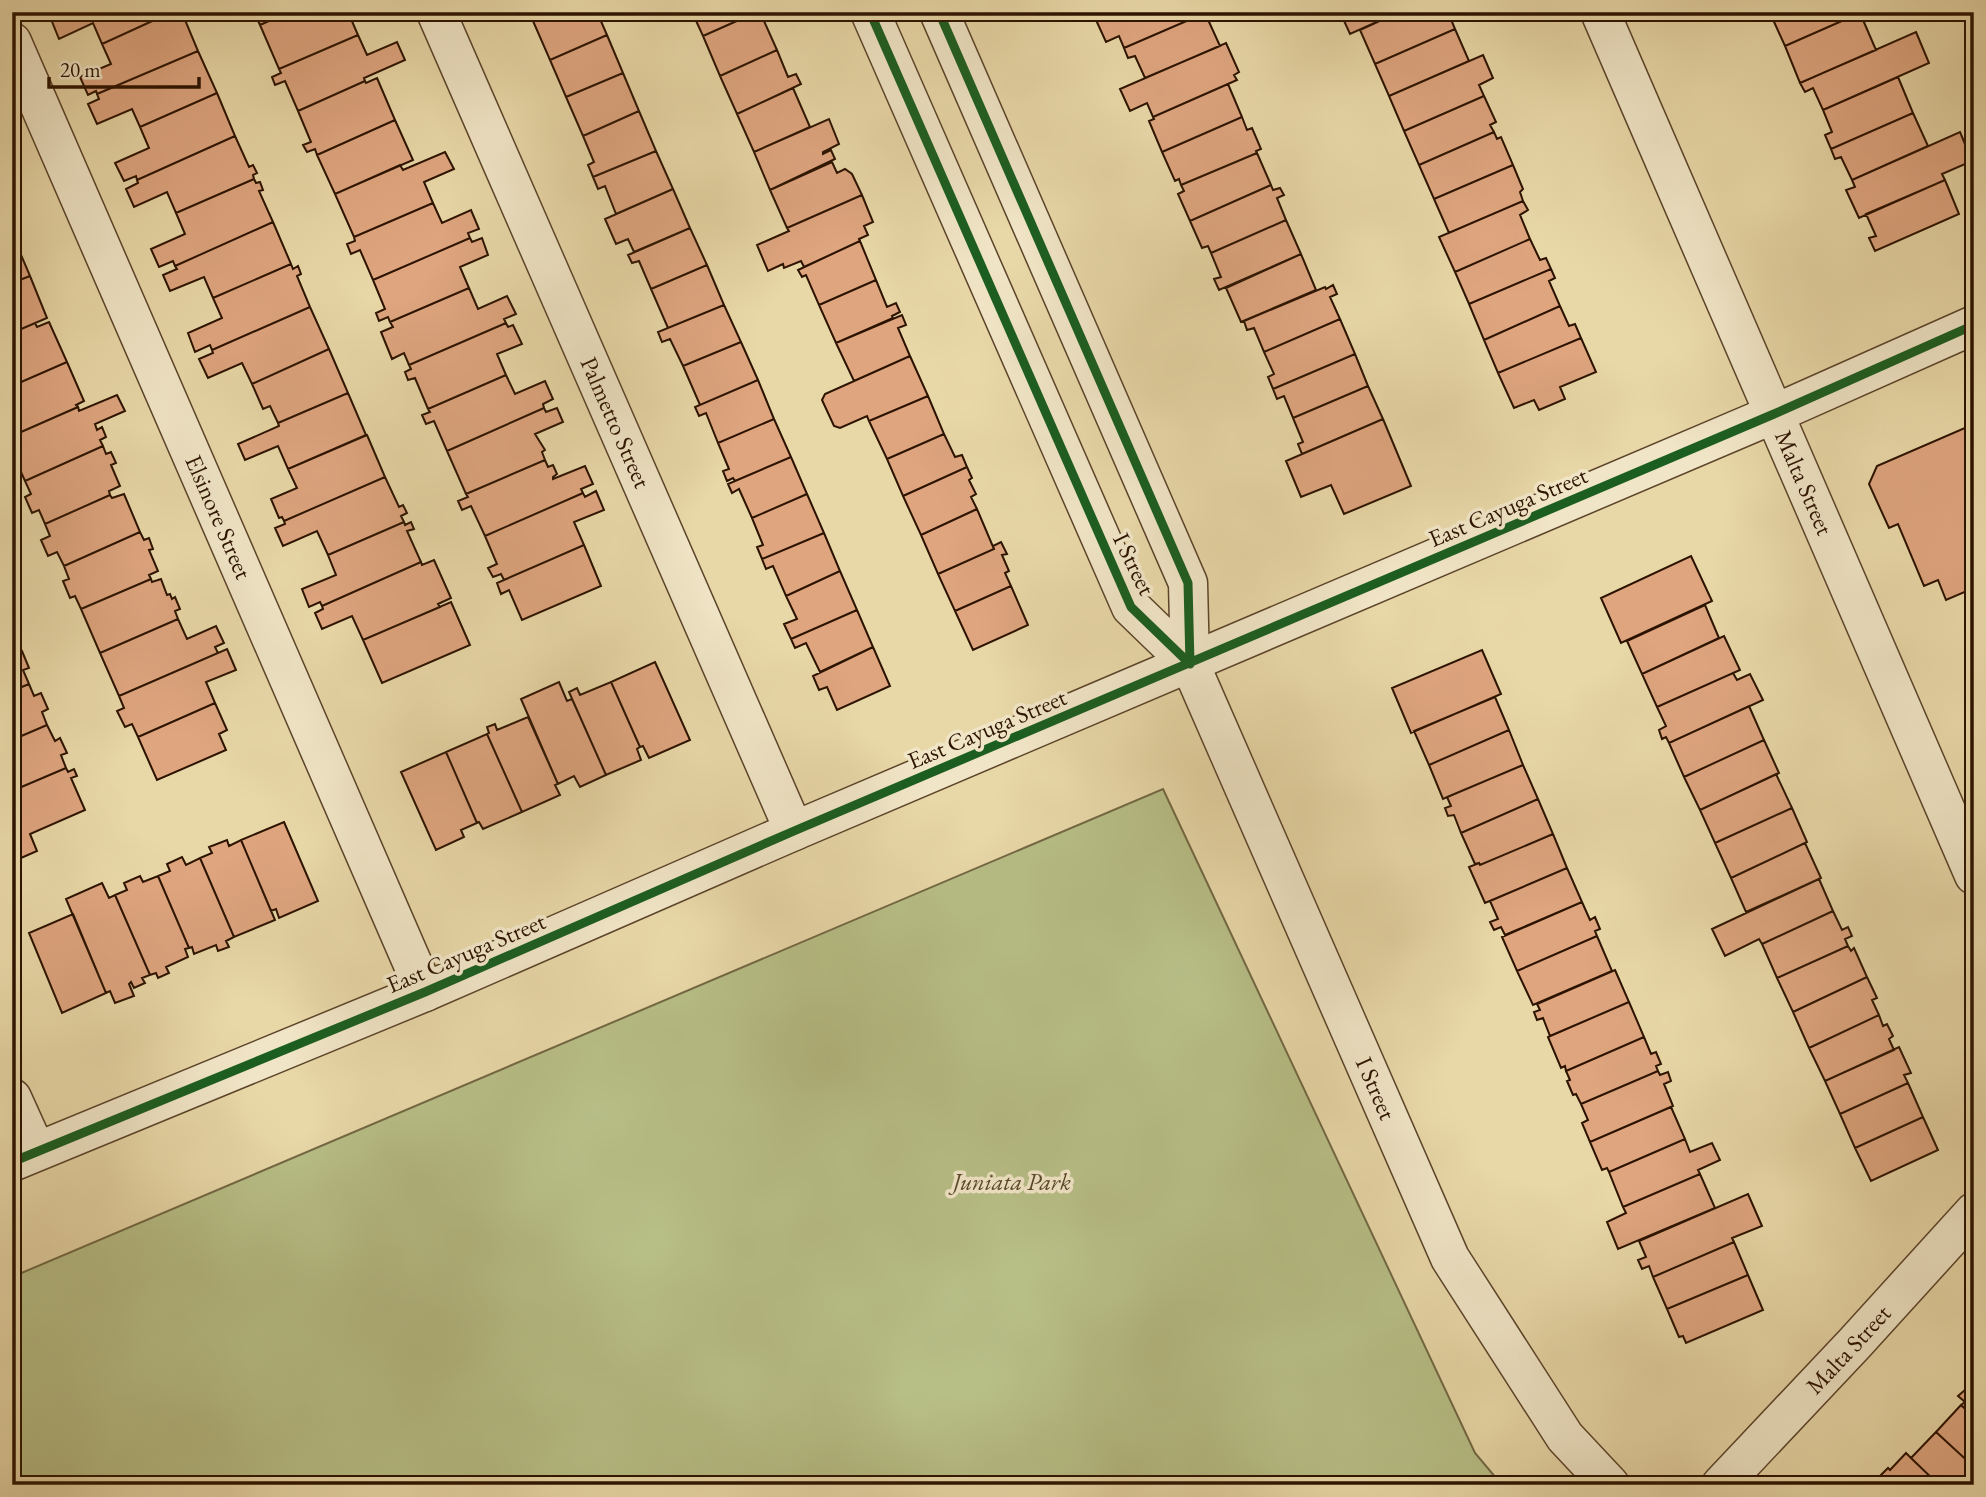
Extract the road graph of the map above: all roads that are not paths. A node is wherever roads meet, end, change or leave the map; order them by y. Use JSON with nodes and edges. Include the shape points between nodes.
{"nodes":[{"id":1,"x":436,"y":12,"type":"edge"},
{"id":2,"x":870,"y":12,"type":"edge"},
{"id":3,"x":939,"y":12,"type":"edge"},
{"id":4,"x":1600,"y":12,"type":"edge"},
{"id":5,"x":12,"y":42,"type":"edge"},
{"id":6,"x":1974,"y":325,"type":"edge"},
{"id":7,"x":1774,"y":414,"type":"junction"},
{"id":8,"x":1189,"y":664,"type":"junction"},
{"id":9,"x":794,"y":831,"type":"junction"},
{"id":10,"x":1974,"y":875,"type":"edge"},
{"id":11,"x":425,"y":992,"type":"junction"},
{"id":12,"x":12,"y":1098,"type":"edge"},
{"id":13,"x":24,"y":1156,"type":"edge"},
{"id":14,"x":1974,"y":1212,"type":"edge"},
{"id":15,"x":1610,"y":1485,"type":"edge"},
{"id":16,"x":1721,"y":1485,"type":"edge"}],
"edges":[{"from":1,"to":9,"type":"street","name":"Palmetto Street"},
{"from":2,"to":8,"type":"street","name":"I Street","via":[[1130,607]]},
{"from":3,"to":8,"type":"street","name":"I Street","via":[[1188,583]]},
{"from":4,"to":7,"type":"street","name":"Malta Street"},
{"from":5,"to":11,"type":"street","name":"Elsinore Street"},
{"from":6,"to":7,"type":"street","name":"East Cayuga Street"},
{"from":7,"to":8,"type":"street","name":"East Cayuga Street"},
{"from":7,"to":10,"type":"street","name":"Malta Street"},
{"from":8,"to":9,"type":"street","name":"East Cayuga Street"},
{"from":8,"to":15,"type":"street","name":"I Street","via":[[1450,1258],[1565,1437]]},
{"from":9,"to":11,"type":"street","name":"East Cayuga Street"},
{"from":11,"to":13,"type":"street","name":"East Cayuga Street"},
{"from":12,"to":13,"type":"street"},
{"from":14,"to":16,"type":"street","name":"Malta Street"}]}
